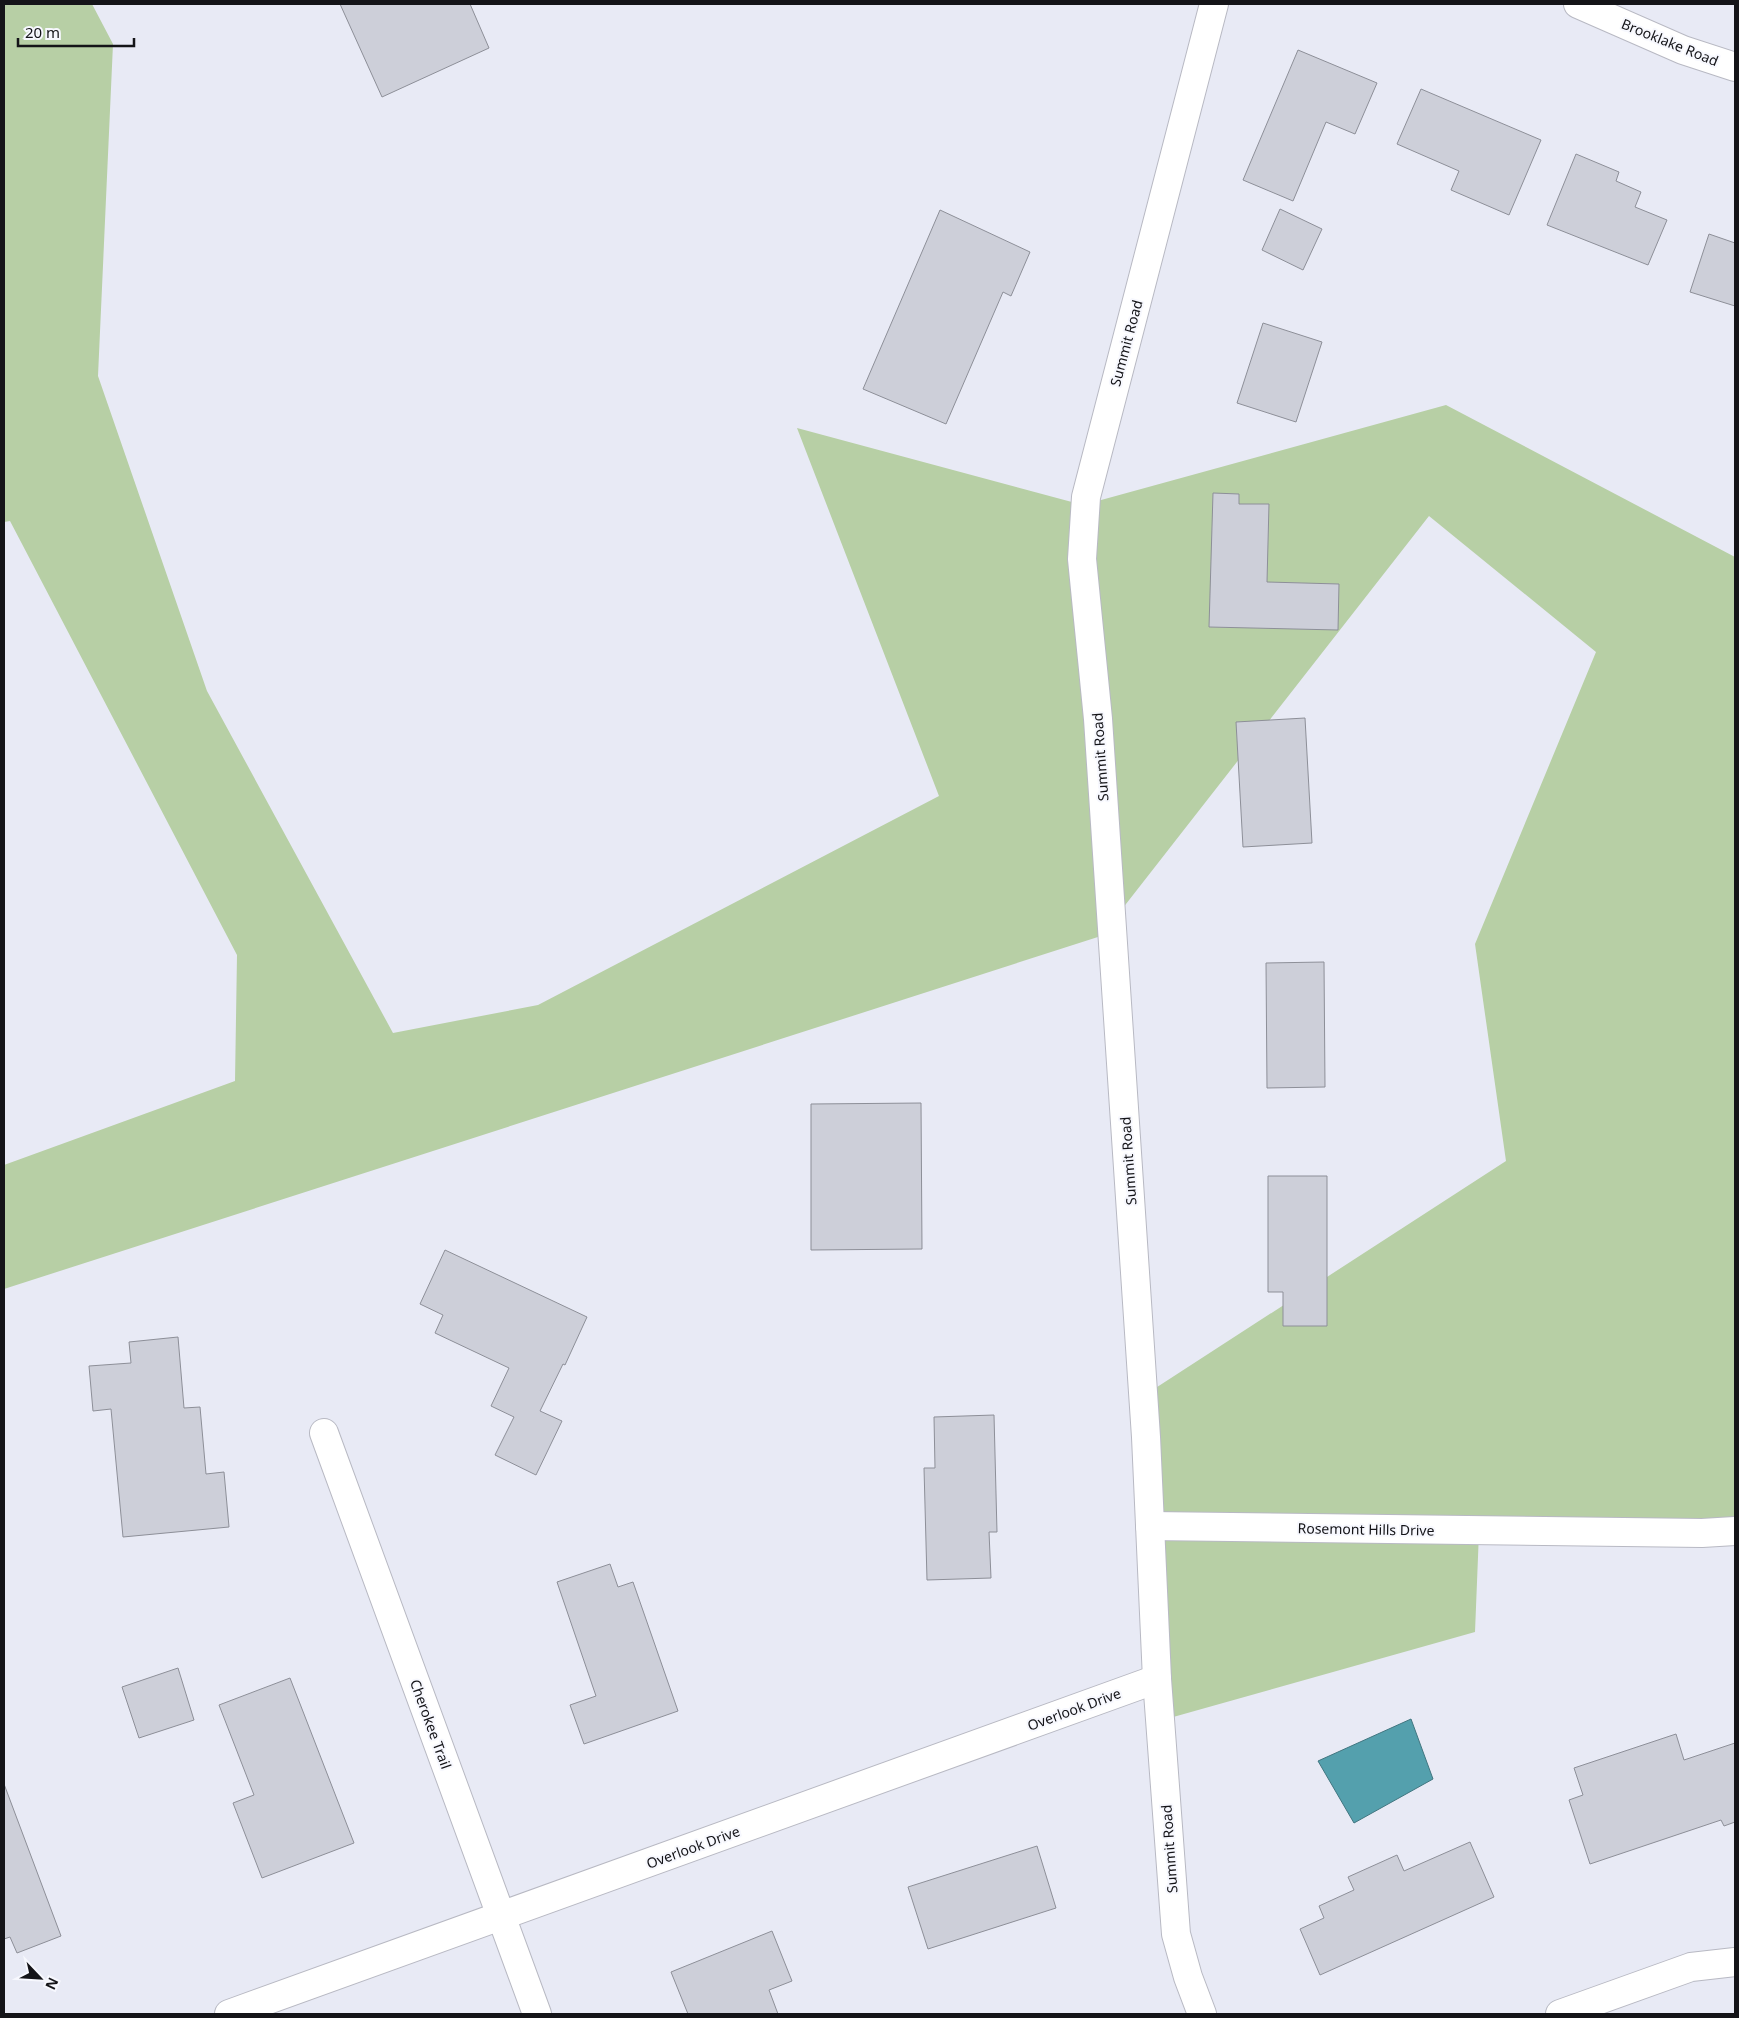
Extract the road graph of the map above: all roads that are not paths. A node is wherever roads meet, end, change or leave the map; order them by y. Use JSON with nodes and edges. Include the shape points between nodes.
{"nodes":[{"id":1,"x":1214,"y":4,"type":"edge"},
{"id":2,"x":1578,"y":4,"type":"edge"},
{"id":3,"x":1735,"y":67,"type":"edge"},
{"id":4,"x":324,"y":1434,"type":"dead end"},
{"id":5,"x":1150,"y":1526,"type":"junction"},
{"id":6,"x":1735,"y":1531,"type":"edge"},
{"id":7,"x":1157,"y":1679,"type":"junction"},
{"id":8,"x":502,"y":1915,"type":"junction"},
{"id":9,"x":1735,"y":1962,"type":"edge"},
{"id":10,"x":229,"y":2014,"type":"edge"},
{"id":11,"x":537,"y":2014,"type":"edge"},
{"id":12,"x":1202,"y":2014,"type":"edge"},
{"id":13,"x":1560,"y":2014,"type":"edge"}],
"edges":[{"from":1,"to":5,"type":"street","name":"Summit Road","via":[[1086,497],[1082,559],[1099,730]]},
{"from":2,"to":3,"type":"street","name":"Brooklake Road","via":[[1684,50]]},
{"from":4,"to":8,"type":"street","name":"Cherokee Trail"},
{"from":5,"to":6,"type":"street","name":"Rosemont Hills Drive","via":[[1702,1534]]},
{"from":5,"to":7,"type":"street"},
{"from":7,"to":8,"type":"street","name":"Overlook Drive"},
{"from":7,"to":12,"type":"street","name":"Summit Road","via":[[1176,1934]]},
{"from":8,"to":10,"type":"street","name":"Overlook Drive"},
{"from":8,"to":11,"type":"street","name":"Cherokee Trail"},
{"from":9,"to":13,"type":"street","via":[[1691,1967]]}]}
